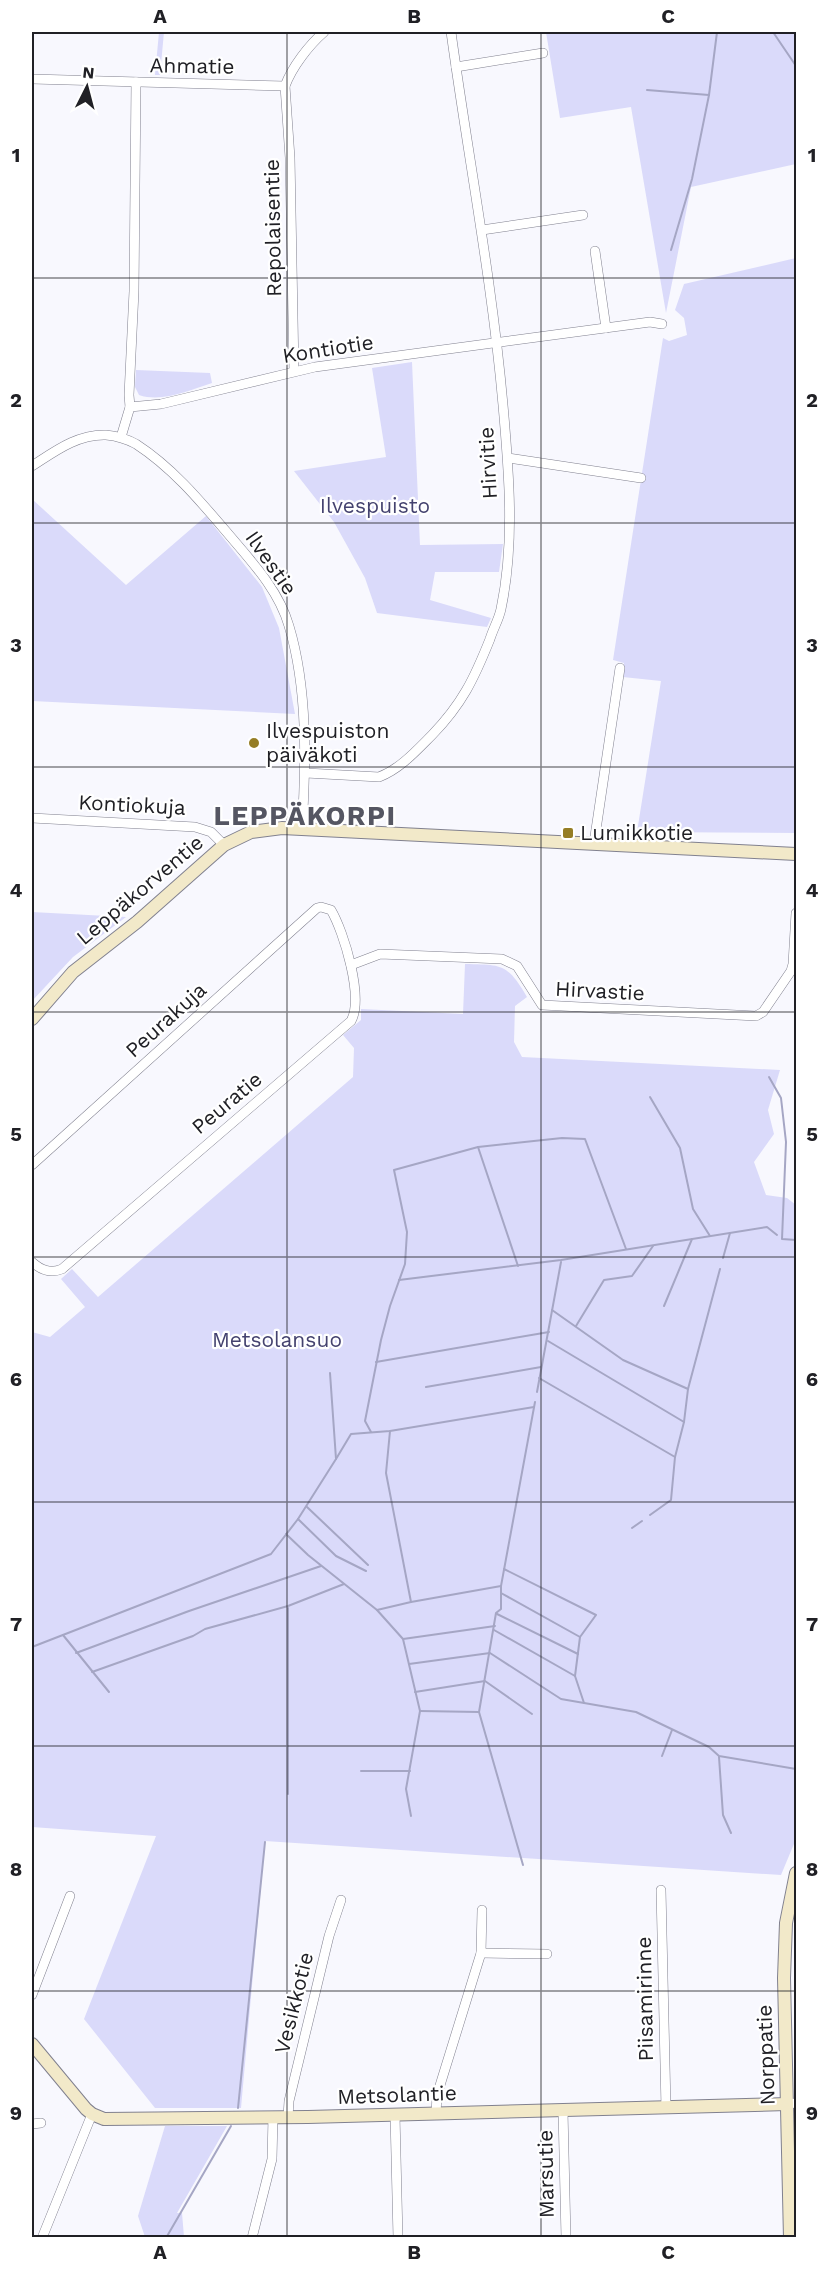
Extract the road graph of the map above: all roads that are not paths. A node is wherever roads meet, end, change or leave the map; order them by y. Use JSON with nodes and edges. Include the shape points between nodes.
{"nodes":[{"id":1,"x":324,"y":32,"type":"edge"},
{"id":2,"x":452,"y":32,"type":"edge"},
{"id":3,"x":543,"y":53,"type":"dead end"},
{"id":4,"x":456,"y":67,"type":"junction"},
{"id":5,"x":32,"y":79,"type":"edge"},
{"id":6,"x":136,"y":82,"type":"junction"},
{"id":7,"x":285,"y":86,"type":"junction"},
{"id":8,"x":583,"y":215,"type":"dead end"},
{"id":9,"x":482,"y":230,"type":"junction"},
{"id":10,"x":595,"y":251,"type":"dead end"},
{"id":11,"x":662,"y":324,"type":"dead end"},
{"id":12,"x":606,"y":328,"type":"junction"},
{"id":13,"x":497,"y":344,"type":"junction"},
{"id":14,"x":294,"y":371,"type":"junction"},
{"id":15,"x":130,"y":407,"type":"junction"},
{"id":16,"x":121,"y":437,"type":"junction"},
{"id":17,"x":508,"y":459,"type":"junction"},
{"id":18,"x":32,"y":466,"type":"edge"},
{"id":19,"x":641,"y":478,"type":"dead end"},
{"id":20,"x":620,"y":668,"type":"dead end"},
{"id":21,"x":306,"y":773,"type":"junction"},
{"id":22,"x":32,"y":818,"type":"edge"},
{"id":23,"x":302,"y":829,"type":"junction"},
{"id":24,"x":594,"y":843,"type":"junction"},
{"id":25,"x":224,"y":845,"type":"junction"},
{"id":26,"x":796,"y":854,"type":"edge"},
{"id":27,"x":327,"y":908,"type":"joint"},
{"id":28,"x":796,"y":913,"type":"edge"},
{"id":29,"x":351,"y":965,"type":"junction"},
{"id":30,"x":32,"y":1019,"type":"edge"},
{"id":31,"x":32,"y":1165,"type":"edge"},
{"id":32,"x":32,"y":1262,"type":"edge"},
{"id":33,"x":796,"y":1873,"type":"edge"},
{"id":34,"x":661,"y":1890,"type":"dead end"},
{"id":35,"x":70,"y":1896,"type":"dead end"},
{"id":36,"x":341,"y":1900,"type":"dead end"},
{"id":37,"x":482,"y":1910,"type":"dead end"},
{"id":38,"x":481,"y":1953,"type":"junction"},
{"id":39,"x":547,"y":1954,"type":"dead end"},
{"id":40,"x":32,"y":1995,"type":"edge"},
{"id":41,"x":32,"y":2044,"type":"edge"},
{"id":42,"x":792,"y":2104,"type":"edge"},
{"id":43,"x":666,"y":2108,"type":"junction"},
{"id":44,"x":563,"y":2110,"type":"junction"},
{"id":45,"x":92,"y":2114,"type":"junction"},
{"id":46,"x":436,"y":2114,"type":"junction"},
{"id":47,"x":395,"y":2115,"type":"junction"},
{"id":48,"x":273,"y":2117,"type":"junction"},
{"id":49,"x":288,"y":2117,"type":"junction"},
{"id":50,"x":42,"y":2238,"type":"edge"},
{"id":51,"x":252,"y":2238,"type":"edge"},
{"id":52,"x":398,"y":2238,"type":"edge"},
{"id":53,"x":566,"y":2238,"type":"edge"},
{"id":54,"x":790,"y":2238,"type":"edge"}],
"edges":[{"from":1,"to":7,"type":"street"},
{"from":2,"to":4,"type":"street","name":"Hirvitie"},
{"from":3,"to":4,"type":"street"},
{"from":4,"to":9,"type":"street","name":"Hirvitie"},
{"from":5,"to":6,"type":"street","name":"Ahmatie"},
{"from":6,"to":7,"type":"street","name":"Ahmatie"},
{"from":6,"to":15,"type":"street"},
{"from":7,"to":14,"type":"street","name":"Repolaisentie","via":[[290,147]]},
{"from":8,"to":9,"type":"street"},
{"from":9,"to":13,"type":"street","name":"Hirvitie"},
{"from":10,"to":12,"type":"street"},
{"from":11,"to":12,"type":"street","name":"Kontiotie"},
{"from":12,"to":13,"type":"street","name":"Kontiotie"},
{"from":13,"to":14,"type":"street","name":"Kontiotie"},
{"from":13,"to":17,"type":"street","name":"Hirvitie"},
{"from":14,"to":15,"type":"street","name":"Kontiotie","via":[[161,404]]},
{"from":15,"to":16,"type":"street"},
{"from":16,"to":18,"type":"street","via":[[87,437],[61,447]]},
{"from":16,"to":21,"type":"street","name":"Ilvestie","via":[[134,443],[191,490],[261,573],[277,598],[297,660]]},
{"from":17,"to":19,"type":"street"},
{"from":17,"to":21,"type":"street","name":"Hirvitie","via":[[509,534],[501,610],[458,705],[417,751],[390,773],[379,777]]},
{"from":20,"to":24,"type":"street"},
{"from":21,"to":23,"type":"street","name":"Ilvestie"},
{"from":22,"to":25,"type":"street","name":"Kontiokuja","via":[[195,826],[211,832]]},
{"from":23,"to":24,"type":"street","name":"Leppäkorventie"},
{"from":23,"to":25,"type":"street","name":"Leppäkorventie","via":[[251,832]]},
{"from":24,"to":26,"type":"street","name":"Leppäkorventie"},
{"from":25,"to":30,"type":"street","name":"Leppäkorventie","via":[[73,972]]},
{"from":27,"to":29,"type":"street","name":"Peuratie","via":[[334,916]]},
{"from":27,"to":31,"type":"street","name":"Peurakuja","via":[[317,908]]},
{"from":28,"to":29,"type":"street","name":"Hirvastie","via":[[791,971],[763,1012],[756,1016],[542,1005],[517,966],[502,959],[380,954]]},
{"from":29,"to":32,"type":"street","name":"Peuratie","via":[[351,1021],[62,1269],[49,1272]]},
{"from":33,"to":42,"type":"street","name":"Norppatie","via":[[784,1955]]},
{"from":34,"to":43,"type":"street","name":"Piisamirinne"},
{"from":35,"to":40,"type":"street"},
{"from":36,"to":49,"type":"street","name":"Vesikkotie","via":[[310,2013]]},
{"from":37,"to":38,"type":"street"},
{"from":38,"to":39,"type":"street"},
{"from":38,"to":46,"type":"street","via":[[437,2096]]},
{"from":41,"to":45,"type":"street"},
{"from":42,"to":43,"type":"street","name":"Metsolantie"},
{"from":42,"to":54,"type":"street","name":"Norppatie"},
{"from":43,"to":44,"type":"street","name":"Metsolantie"},
{"from":44,"to":46,"type":"street","name":"Metsolantie"},
{"from":44,"to":53,"type":"street","name":"Marsutie"},
{"from":45,"to":48,"type":"street","name":"Metsolantie","via":[[120,2120]]},
{"from":45,"to":50,"type":"street"},
{"from":46,"to":47,"type":"street","name":"Metsolantie"},
{"from":47,"to":49,"type":"street","name":"Metsolantie"},
{"from":47,"to":52,"type":"street"},
{"from":48,"to":49,"type":"street","name":"Metsolantie"},
{"from":48,"to":51,"type":"street","via":[[272,2159]]}]}
